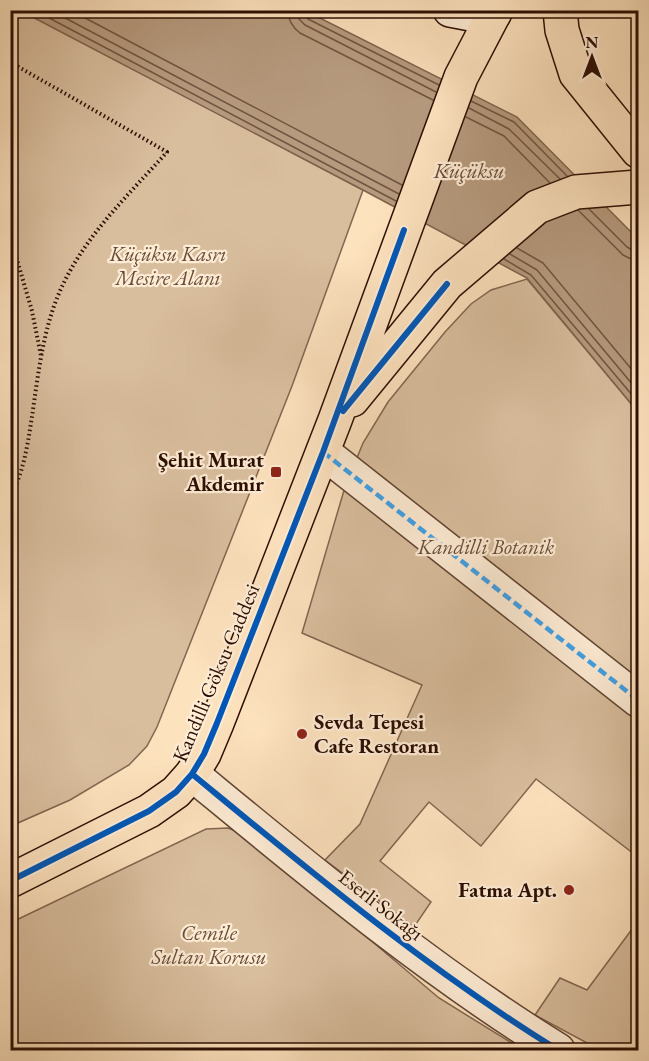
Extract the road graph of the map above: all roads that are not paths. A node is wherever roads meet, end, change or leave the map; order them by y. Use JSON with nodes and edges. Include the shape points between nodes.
{"nodes":[{"id":1,"x":450,"y":10,"type":"edge"},
{"id":2,"x":495,"y":12,"type":"edge"},
{"id":3,"x":561,"y":20,"type":"edge"},
{"id":4,"x":639,"y":151,"type":"edge"},
{"id":5,"x":639,"y":187,"type":"edge"},
{"id":6,"x":335,"y":420,"type":"junction"},
{"id":7,"x":323,"y":452,"type":"junction"},
{"id":8,"x":639,"y":700,"type":"edge"},
{"id":9,"x":192,"y":774,"type":"junction"},
{"id":10,"x":10,"y":881,"type":"edge"},
{"id":11,"x":558,"y":1050,"type":"edge"}],
"edges":[{"from":1,"to":2,"type":"street","via":[[471,14]]},
{"from":2,"to":6,"type":"main road","name":"Kandilli Göksu Caddesi","via":[[461,77]]},
{"from":3,"to":4,"type":"main road","via":[[576,74]]},
{"from":5,"to":6,"type":"main road","name":"Kandilli Göksu Caddesi","via":[[576,192],[537,207],[447,284]]},
{"from":6,"to":7,"type":"main road","name":"Kandilli Göksu Caddesi"},
{"from":7,"to":8,"type":"street"},
{"from":7,"to":9,"type":"main road","name":"Kandilli Göksu Caddesi","via":[[217,723]]},
{"from":9,"to":10,"type":"main road","name":"Kandilli Göksu Caddesi","via":[[176,792],[149,811]]},
{"from":9,"to":11,"type":"street","name":"Eserli Sokağı","via":[[420,957]]}]}
